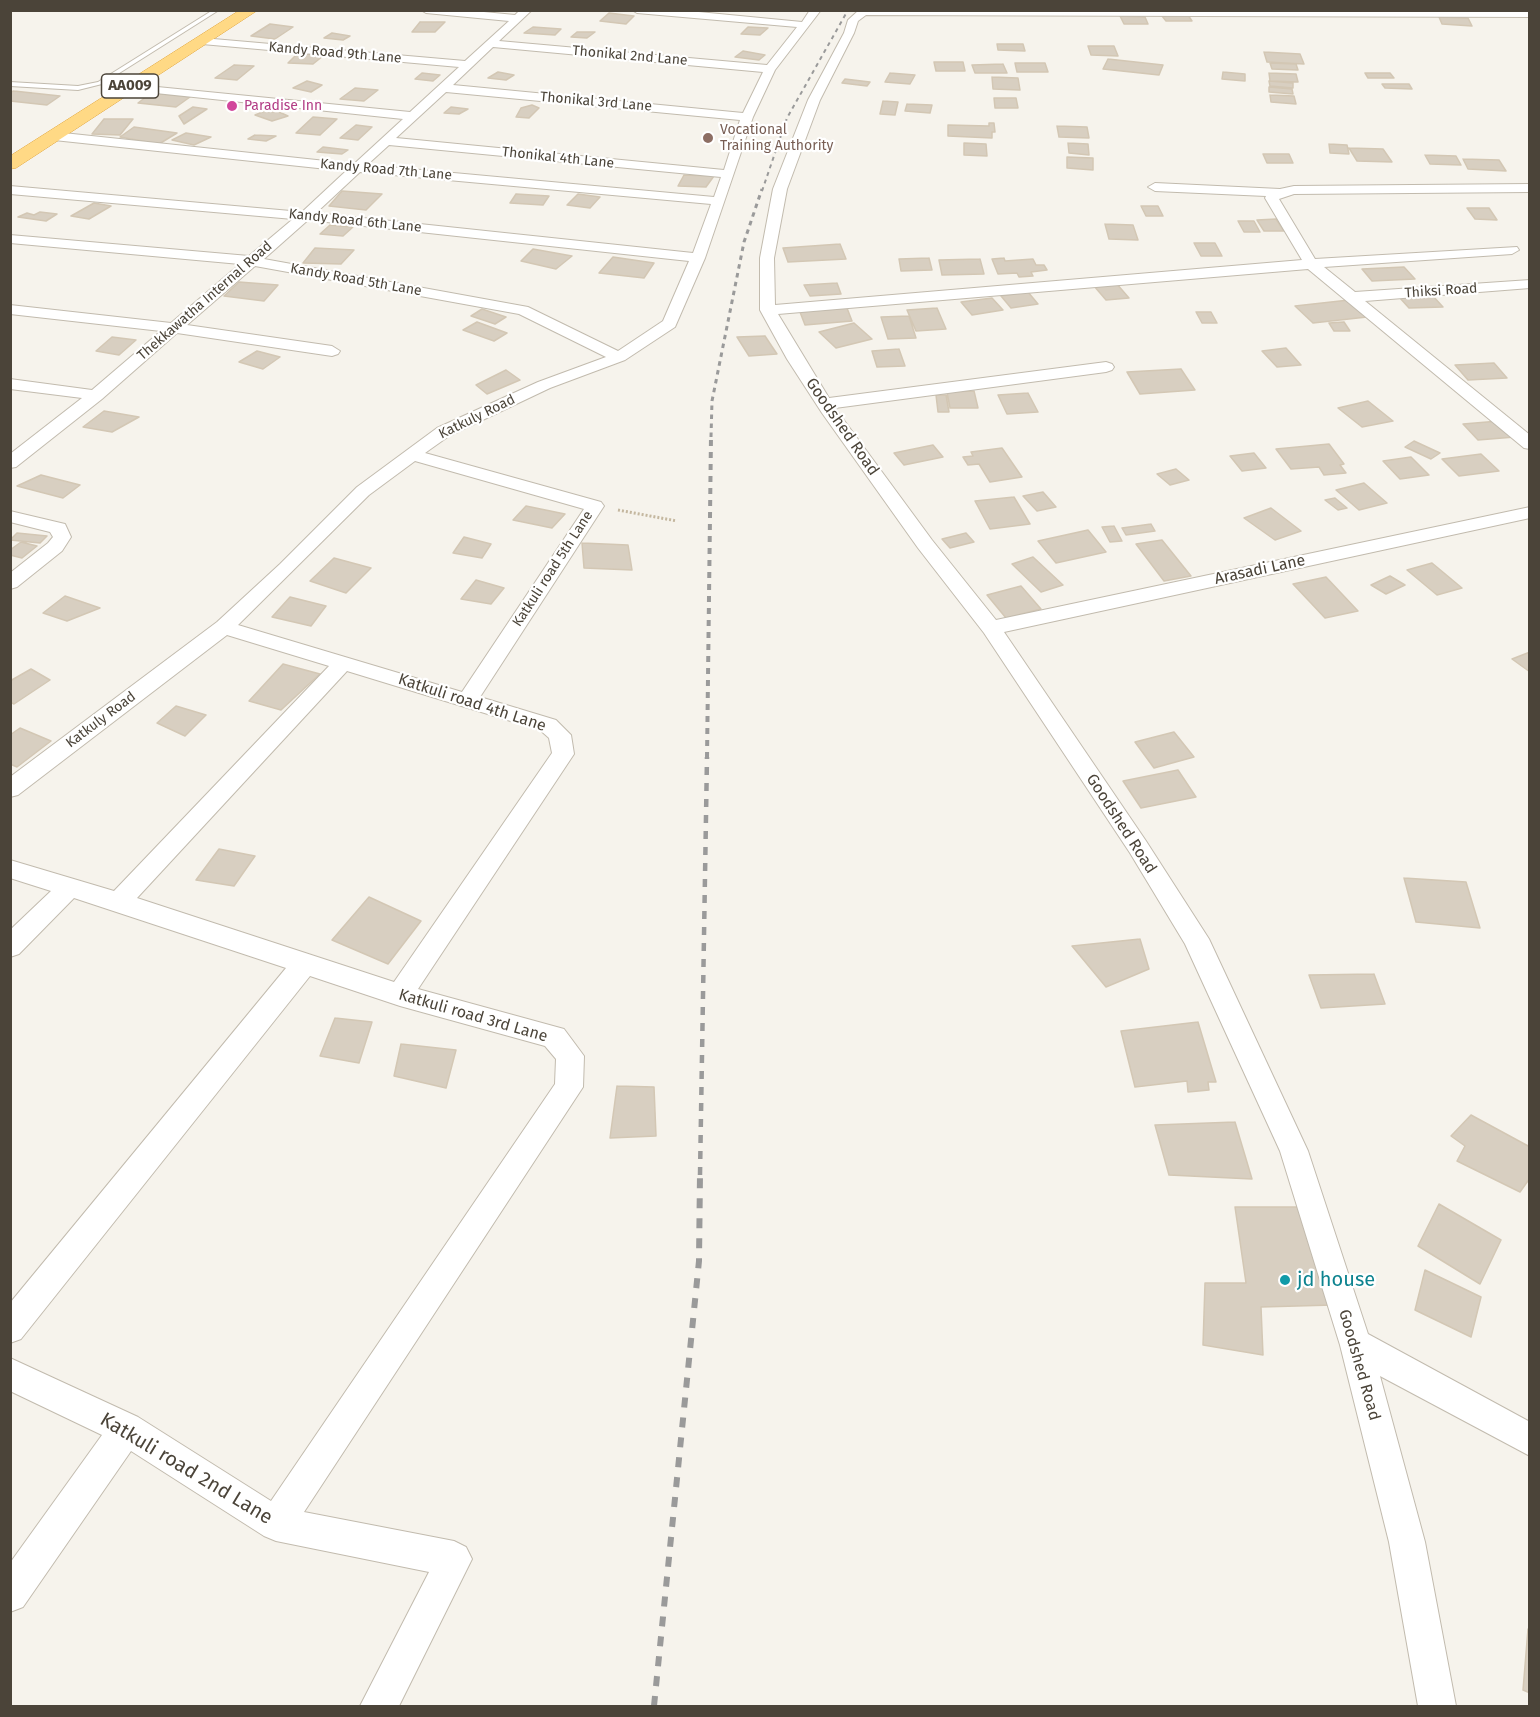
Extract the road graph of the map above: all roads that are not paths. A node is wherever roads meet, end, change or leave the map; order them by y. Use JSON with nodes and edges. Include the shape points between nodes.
{"nodes":[{"id":1,"x":217,"y":10,"type":"edge"},
{"id":2,"x":251,"y":10,"type":"edge"},
{"id":3,"x":426,"y":10,"type":"edge"},
{"id":4,"x":637,"y":10,"type":"edge"},
{"id":5,"x":1177,"y":11,"type":"edge"},
{"id":6,"x":1380,"y":12,"type":"edge"},
{"id":7,"x":1530,"y":14,"type":"edge"},
{"id":8,"x":523,"y":15,"type":"edge"},
{"id":9,"x":815,"y":15,"type":"edge"},
{"id":10,"x":202,"y":41,"type":"junction"},
{"id":11,"x":491,"y":44,"type":"junction"},
{"id":12,"x":469,"y":65,"type":"junction"},
{"id":13,"x":770,"y":69,"type":"junction"},
{"id":14,"x":10,"y":84,"type":"edge"},
{"id":15,"x":127,"y":87,"type":"junction"},
{"id":16,"x":445,"y":88,"type":"junction"},
{"id":17,"x":413,"y":116,"type":"junction"},
{"id":18,"x":747,"y":117,"type":"junction"},
{"id":19,"x":54,"y":136,"type":"junction"},
{"id":20,"x":386,"y":141,"type":"junction"},
{"id":21,"x":10,"y":164,"type":"edge"},
{"id":22,"x":357,"y":168,"type":"junction"},
{"id":23,"x":729,"y":174,"type":"junction"},
{"id":24,"x":1155,"y":188,"type":"dead end"},
{"id":25,"x":1530,"y":188,"type":"edge"},
{"id":26,"x":10,"y":190,"type":"edge"},
{"id":27,"x":1280,"y":193,"type":"junction"},
{"id":28,"x":719,"y":201,"type":"junction"},
{"id":29,"x":305,"y":216,"type":"junction"},
{"id":30,"x":10,"y":240,"type":"edge"},
{"id":31,"x":1512,"y":250,"type":"dead end"},
{"id":32,"x":698,"y":258,"type":"junction"},
{"id":33,"x":252,"y":261,"type":"junction"},
{"id":34,"x":1311,"y":264,"type":"junction"},
{"id":35,"x":1526,"y":291,"type":"edge"},
{"id":36,"x":1353,"y":297,"type":"junction"},
{"id":37,"x":10,"y":309,"type":"edge"},
{"id":38,"x":768,"y":310,"type":"junction"},
{"id":39,"x":173,"y":328,"type":"junction"},
{"id":40,"x":332,"y":351,"type":"dead end"},
{"id":41,"x":619,"y":357,"type":"junction"},
{"id":42,"x":1106,"y":367,"type":"dead end"},
{"id":43,"x":10,"y":384,"type":"edge"},
{"id":44,"x":96,"y":395,"type":"junction"},
{"id":45,"x":825,"y":404,"type":"junction"},
{"id":46,"x":1530,"y":444,"type":"edge"},
{"id":47,"x":412,"y":455,"type":"junction"},
{"id":48,"x":10,"y":463,"type":"edge"},
{"id":49,"x":1530,"y":512,"type":"edge"},
{"id":50,"x":10,"y":516,"type":"edge"},
{"id":51,"x":10,"y":583,"type":"edge"},
{"id":52,"x":224,"y":627,"type":"junction"},
{"id":53,"x":991,"y":628,"type":"junction"},
{"id":54,"x":344,"y":663,"type":"junction"},
{"id":55,"x":467,"y":701,"type":"junction"},
{"id":56,"x":10,"y":789,"type":"edge"},
{"id":57,"x":10,"y":869,"type":"edge"},
{"id":58,"x":69,"y":888,"type":"junction"},
{"id":59,"x":119,"y":902,"type":"junction"},
{"id":60,"x":10,"y":947,"type":"edge"},
{"id":61,"x":304,"y":964,"type":"junction"},
{"id":62,"x":400,"y":995,"type":"junction"},
{"id":63,"x":10,"y":1328,"type":"edge"},
{"id":64,"x":1356,"y":1345,"type":"junction"},
{"id":65,"x":10,"y":1374,"type":"edge"},
{"id":66,"x":126,"y":1428,"type":"junction"},
{"id":67,"x":1530,"y":1440,"type":"edge"},
{"id":68,"x":276,"y":1524,"type":"junction"},
{"id":69,"x":10,"y":1594,"type":"edge"},
{"id":70,"x":379,"y":1707,"type":"edge"},
{"id":71,"x":1437,"y":1707,"type":"edge"}],
"edges":[{"from":1,"to":14,"type":"lane","via":[[100,83],[78,88]]},
{"from":2,"to":10,"type":"highway","number":"AA009"},
{"from":3,"to":8,"type":"street"},
{"from":4,"to":9,"type":"street"},
{"from":5,"to":6,"type":"street"},
{"from":5,"to":38,"type":"street","name":"Goodshed Road","via":[[856,14],[814,100],[780,189],[767,258]]},
{"from":6,"to":7,"type":"street"},
{"from":8,"to":11,"type":"street","name":"Thekkawatha Internal Road"},
{"from":9,"to":13,"type":"street","name":"Katkuly Road"},
{"from":10,"to":12,"type":"street","name":"Kandy Road 9th Lane"},
{"from":10,"to":15,"type":"highway","number":"AA009"},
{"from":11,"to":12,"type":"street","name":"Thekkawatha Internal Road"},
{"from":11,"to":13,"type":"street","name":"Thonikal 2nd Lane"},
{"from":12,"to":16,"type":"street","name":"Thekkawatha Internal Road"},
{"from":13,"to":18,"type":"street","name":"Katkuly Road"},
{"from":15,"to":17,"type":"street"},
{"from":15,"to":19,"type":"highway","number":"AA009"},
{"from":16,"to":17,"type":"street","name":"Thekkawatha Internal Road"},
{"from":16,"to":18,"type":"street","name":"Thonikal 3rd Lane"},
{"from":17,"to":20,"type":"street","name":"Thekkawatha Internal Road"},
{"from":18,"to":23,"type":"street","name":"Katkuly Road"},
{"from":19,"to":21,"type":"highway","number":"AA009"},
{"from":19,"to":22,"type":"street","name":"Kandy Road 7th Lane"},
{"from":20,"to":22,"type":"street","name":"Thekkawatha Internal Road"},
{"from":20,"to":23,"type":"street","name":"Thonikal 4th Lane"},
{"from":22,"to":28,"type":"street","name":"Kandy Road 7th Lane"},
{"from":22,"to":29,"type":"street","name":"Thekkawatha Internal Road"},
{"from":23,"to":28,"type":"street","name":"Katkuly Road"},
{"from":24,"to":27,"type":"street"},
{"from":25,"to":27,"type":"street"},
{"from":26,"to":29,"type":"street","name":"Kandy Road 6th Lane"},
{"from":27,"to":34,"type":"street","via":[[1272,198]]},
{"from":28,"to":32,"type":"street","name":"Katkuly Road"},
{"from":29,"to":32,"type":"street","name":"Kandy Road 6th Lane"},
{"from":29,"to":33,"type":"street","name":"Thekkawatha Internal Road"},
{"from":30,"to":33,"type":"street","name":"Kandy Road 5th Lane"},
{"from":31,"to":34,"type":"street"},
{"from":32,"to":41,"type":"street","name":"Katkuly Road","via":[[670,324]]},
{"from":33,"to":39,"type":"street","name":"Thekkawatha Internal Road"},
{"from":33,"to":41,"type":"street","name":"Kandy Road 5th Lane","via":[[523,310]]},
{"from":34,"to":36,"type":"street"},
{"from":34,"to":38,"type":"street"},
{"from":35,"to":36,"type":"street","name":"Thiksi Road","via":[[1509,286]]},
{"from":36,"to":46,"type":"street"},
{"from":37,"to":39,"type":"street"},
{"from":38,"to":45,"type":"street","name":"Goodshed Road"},
{"from":39,"to":40,"type":"street"},
{"from":39,"to":44,"type":"street","name":"Thekkawatha Internal Road"},
{"from":41,"to":47,"type":"street","name":"Katkuly Road","via":[[544,385],[443,432]]},
{"from":42,"to":45,"type":"street"},
{"from":43,"to":44,"type":"street"},
{"from":44,"to":48,"type":"street","name":"Thekkawatha Internal Road"},
{"from":45,"to":53,"type":"street","name":"Goodshed Road","via":[[925,544]]},
{"from":47,"to":52,"type":"street","name":"Katkuly Road","via":[[363,491]]},
{"from":47,"to":55,"type":"street","name":"Katkuli road 5th Lane","via":[[595,506]]},
{"from":49,"to":53,"type":"street","name":"Arasadi Lane"},
{"from":50,"to":51,"type":"street","via":[[58,528],[62,537],[55,548]]},
{"from":52,"to":54,"type":"street","name":"Katkuli road 4th Lane"},
{"from":52,"to":56,"type":"street","name":"Katkuly Road"},
{"from":53,"to":64,"type":"street","name":"Goodshed Road","via":[[1196,939],[1294,1151]]},
{"from":54,"to":55,"type":"street","name":"Katkuli road 4th Lane"},
{"from":54,"to":59,"type":"street"},
{"from":55,"to":62,"type":"street","name":"Katkuli road 4th Lane","via":[[548,725],[560,735],[563,754]]},
{"from":57,"to":58,"type":"street","name":"Katkuli road 3rd Lane"},
{"from":58,"to":59,"type":"street","name":"Katkuli road 3rd Lane"},
{"from":58,"to":60,"type":"street"},
{"from":59,"to":61,"type":"street","name":"Katkuli road 3rd Lane"},
{"from":61,"to":62,"type":"street","name":"Katkuli road 3rd Lane"},
{"from":61,"to":63,"type":"street"},
{"from":62,"to":68,"type":"street","name":"Katkuli road 3rd Lane","via":[[554,1038],[570,1056],[569,1087]]},
{"from":64,"to":67,"type":"street"},
{"from":64,"to":71,"type":"street","name":"Goodshed Road","via":[[1407,1542]]},
{"from":65,"to":66,"type":"street","name":"Katkuli road 2nd Lane"},
{"from":66,"to":68,"type":"street","name":"Katkuli road 2nd Lane"},
{"from":66,"to":69,"type":"street"},
{"from":68,"to":70,"type":"street","name":"Katkuli road 2nd Lane","via":[[454,1559]]}]}
